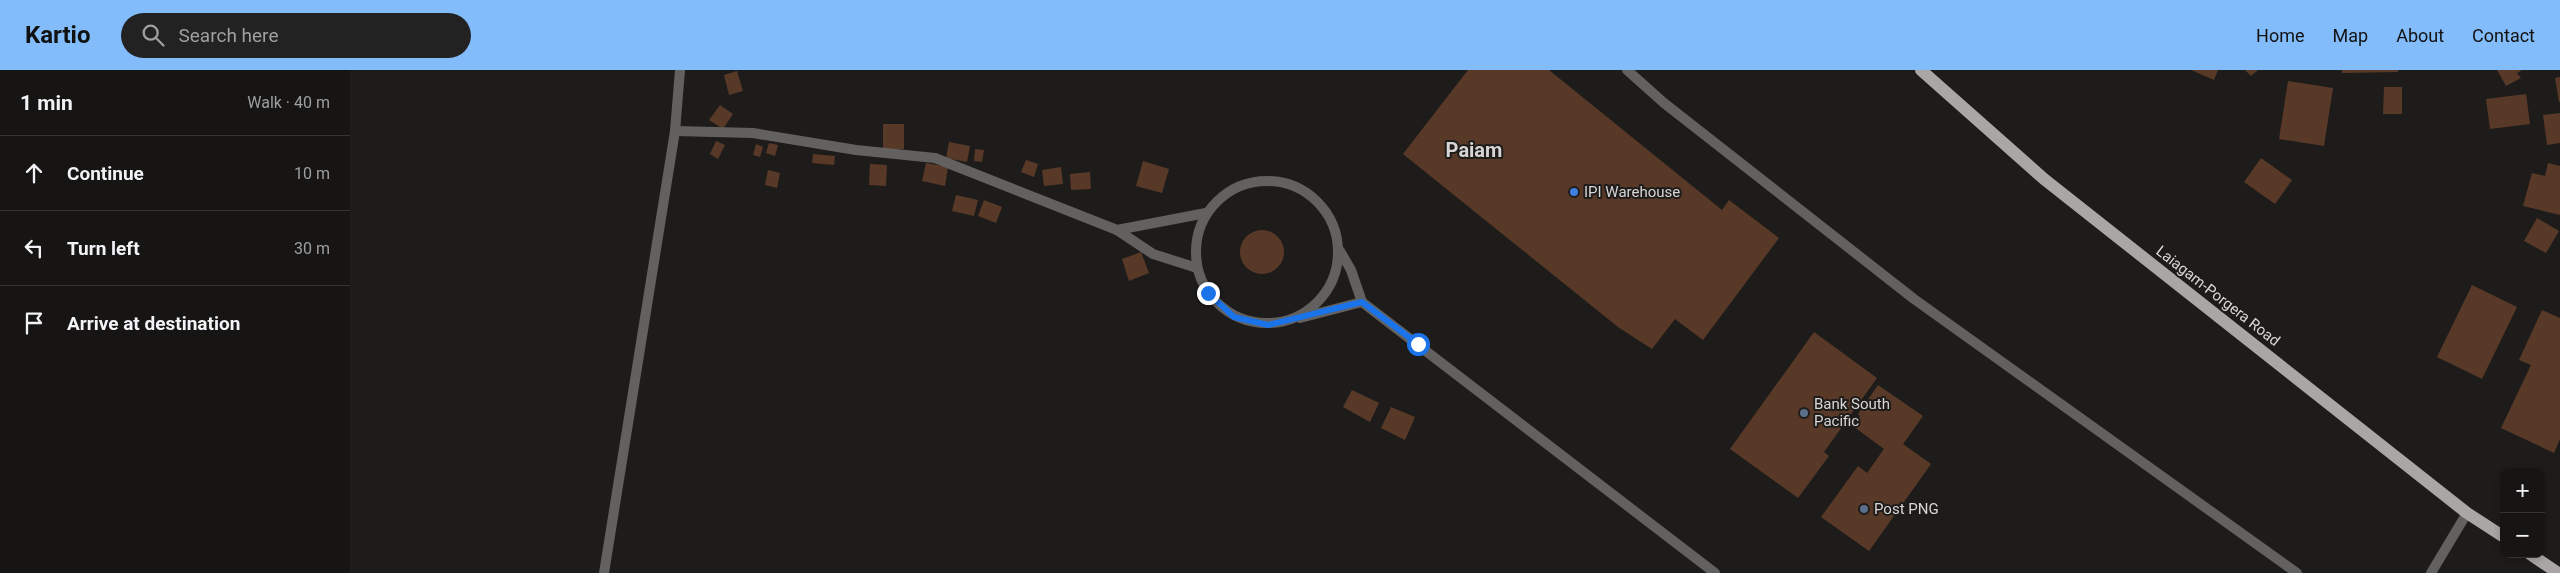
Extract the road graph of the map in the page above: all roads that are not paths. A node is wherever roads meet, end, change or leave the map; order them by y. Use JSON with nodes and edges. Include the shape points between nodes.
{"nodes":[{"id":1,"x":680,"y":70,"type":"edge"},
{"id":2,"x":1627,"y":70,"type":"edge"},
{"id":3,"x":1921,"y":70,"type":"edge"},
{"id":4,"x":675,"y":131,"type":"junction"},
{"id":5,"x":1206,"y":213,"type":"junction"},
{"id":6,"x":1116,"y":230,"type":"junction"},
{"id":7,"x":1340,"y":251,"type":"junction"},
{"id":8,"x":1196,"y":268,"type":"junction"},
{"id":9,"x":1362,"y":302,"type":"junction"},
{"id":10,"x":1296,"y":319,"type":"junction"},
{"id":11,"x":2467,"y":513,"type":"junction"},
{"id":12,"x":2500,"y":534,"type":"edge"},
{"id":13,"x":2536,"y":558,"type":"edge"},
{"id":14,"x":604,"y":573,"type":"edge"},
{"id":15,"x":1714,"y":573,"type":"edge"},
{"id":16,"x":2297,"y":573,"type":"edge"},
{"id":17,"x":2430,"y":573,"type":"edge"},
{"id":18,"x":2558,"y":573,"type":"edge"}],
"edges":[{"from":1,"to":4,"type":"street"},
{"from":2,"to":16,"type":"street","via":[[1664,103],[1914,299]]},
{"from":3,"to":11,"type":"main road","name":"Laiagam-Porgera Road","via":[[2044,179]]},
{"from":4,"to":6,"type":"street","via":[[753,133],[856,150],[935,158]]},
{"from":4,"to":14,"type":"street"},
{"from":5,"to":6,"type":"street"},
{"from":5,"to":7,"type":"street","via":[[1237,186],[1280,180],[1317,200],[1338,237]]},
{"from":5,"to":8,"type":"street","via":[[1196,240]]},
{"from":6,"to":8,"type":"street","via":[[1153,254]]},
{"from":7,"to":9,"type":"street","via":[[1351,270]]},
{"from":7,"to":10,"type":"street","via":[[1328,292]]},
{"from":8,"to":10,"type":"street","via":[[1208,293],[1234,317],[1268,325]]},
{"from":9,"to":10,"type":"street"},
{"from":9,"to":15,"type":"street"},
{"from":11,"to":12,"type":"main road","name":"Laiagam-Porgera Road"},
{"from":11,"to":17,"type":"street"},
{"from":13,"to":18,"type":"main road"}]}
